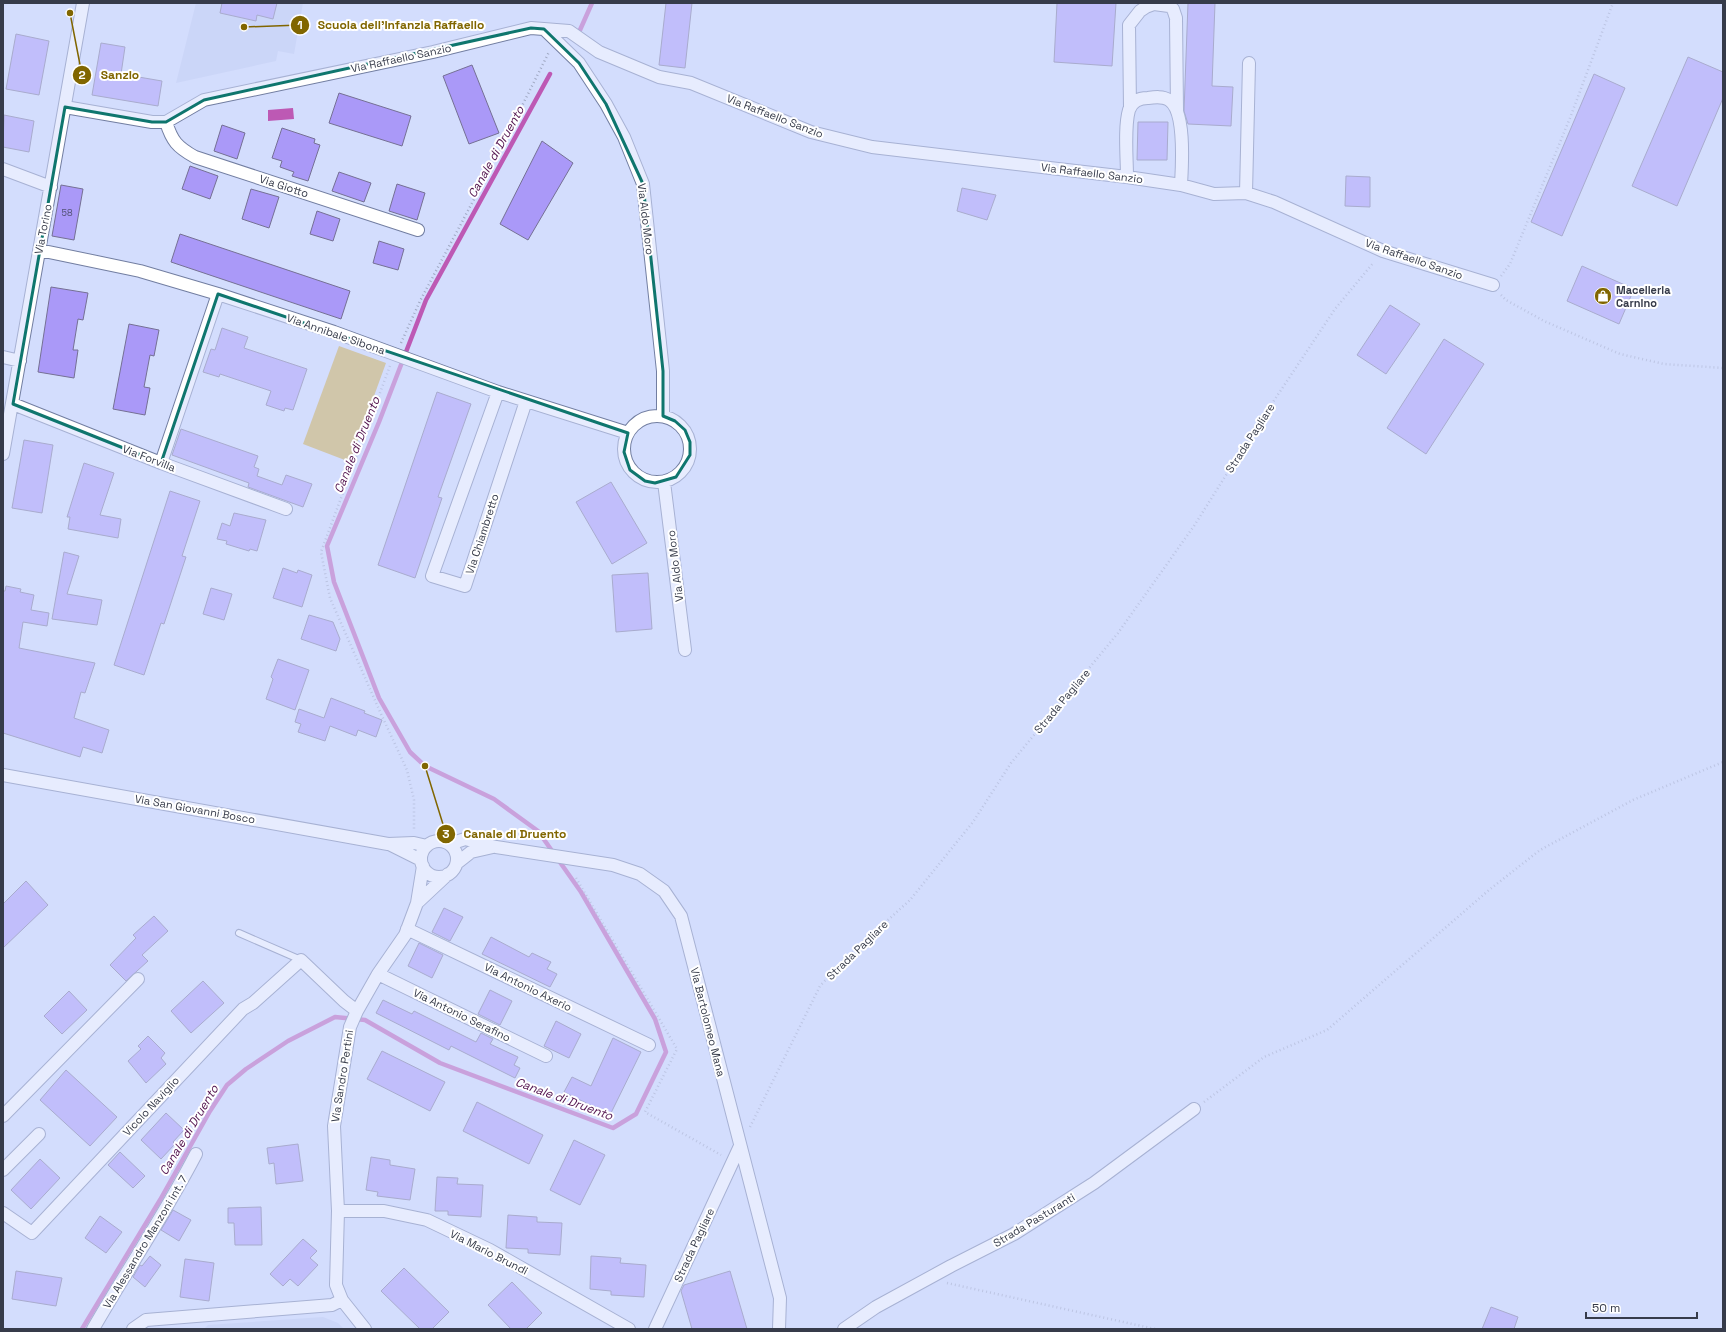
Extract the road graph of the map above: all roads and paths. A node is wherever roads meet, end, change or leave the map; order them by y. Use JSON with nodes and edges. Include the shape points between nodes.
{"nodes":[{"id":1,"x":83,"y":3,"type":"edge"},
{"id":2,"x":1613,"y":3,"type":"edge"},
{"id":3,"x":544,"y":29,"type":"junction"},
{"id":4,"x":556,"y":39,"type":"junction"},
{"id":5,"x":1249,"y":63,"type":"dead end"},
{"id":6,"x":65,"y":107,"type":"junction"},
{"id":7,"x":1130,"y":108,"type":"junction"},
{"id":8,"x":1177,"y":110,"type":"junction"},
{"id":9,"x":166,"y":122,"type":"junction"},
{"id":10,"x":3,"y":169,"type":"edge"},
{"id":11,"x":1127,"y":177,"type":"junction"},
{"id":12,"x":1181,"y":185,"type":"junction"},
{"id":13,"x":51,"y":187,"type":"junction"},
{"id":14,"x":1246,"y":193,"type":"junction"},
{"id":15,"x":418,"y":230,"type":"dead end"},
{"id":16,"x":39,"y":250,"type":"junction"},
{"id":17,"x":1383,"y":251,"type":"junction"},
{"id":18,"x":1493,"y":285,"type":"junction"},
{"id":19,"x":218,"y":294,"type":"junction"},
{"id":20,"x":397,"y":355,"type":"junction"},
{"id":21,"x":3,"y":357,"type":"edge"},
{"id":22,"x":20,"y":361,"type":"junction"},
{"id":23,"x":1723,"y":368,"type":"edge"},
{"id":24,"x":498,"y":392,"type":"junction"},
{"id":25,"x":526,"y":401,"type":"junction"},
{"id":26,"x":13,"y":404,"type":"junction"},
{"id":27,"x":663,"y":416,"type":"junction"},
{"id":28,"x":628,"y":434,"type":"junction"},
{"id":29,"x":3,"y":454,"type":"edge"},
{"id":30,"x":161,"y":463,"type":"junction"},
{"id":31,"x":664,"y":482,"type":"junction"},
{"id":32,"x":286,"y":509,"type":"dead end"},
{"id":33,"x":685,"y":650,"type":"dead end"},
{"id":34,"x":1723,"y":762,"type":"edge"},
{"id":35,"x":3,"y":775,"type":"edge"},
{"id":36,"x":414,"y":843,"type":"junction"},
{"id":37,"x":388,"y":844,"type":"junction"},
{"id":38,"x":450,"y":844,"type":"junction"},
{"id":39,"x":427,"y":846,"type":"junction"},
{"id":40,"x":496,"y":847,"type":"junction"},
{"id":41,"x":422,"y":863,"type":"junction"},
{"id":42,"x":457,"y":863,"type":"junction"},
{"id":43,"x":448,"y":874,"type":"junction"},
{"id":44,"x":417,"y":904,"type":"junction"},
{"id":45,"x":407,"y":929,"type":"junction"},
{"id":46,"x":239,"y":933,"type":"dead end"},
{"id":47,"x":302,"y":960,"type":"junction"},
{"id":48,"x":378,"y":974,"type":"junction"},
{"id":49,"x":138,"y":979,"type":"dead end"},
{"id":50,"x":356,"y":1012,"type":"junction"},
{"id":51,"x":649,"y":1045,"type":"dead end"},
{"id":52,"x":546,"y":1056,"type":"dead end"},
{"id":53,"x":1194,"y":1109,"type":"joint"},
{"id":54,"x":3,"y":1116,"type":"edge"},
{"id":55,"x":39,"y":1134,"type":"dead end"},
{"id":56,"x":740,"y":1146,"type":"junction"},
{"id":57,"x":196,"y":1154,"type":"dead end"},
{"id":58,"x":3,"y":1170,"type":"edge"},
{"id":59,"x":338,"y":1211,"type":"junction"},
{"id":60,"x":3,"y":1213,"type":"edge"},
{"id":61,"x":928,"y":1278,"type":"junction"},
{"id":62,"x":342,"y":1300,"type":"junction"},
{"id":63,"x":93,"y":1329,"type":"edge"},
{"id":64,"x":133,"y":1329,"type":"edge"},
{"id":65,"x":365,"y":1329,"type":"edge"},
{"id":66,"x":629,"y":1329,"type":"edge"},
{"id":67,"x":655,"y":1329,"type":"edge"},
{"id":68,"x":779,"y":1329,"type":"edge"},
{"id":69,"x":844,"y":1329,"type":"edge"},
{"id":70,"x":1156,"y":1329,"type":"edge"}],
"edges":[{"from":1,"to":6,"type":"street","name":"Via Torino"},
{"from":2,"to":18,"type":"path","via":[[1570,118],[1510,264]]},
{"from":3,"to":4,"type":"street","name":"Via Aldo Moro"},
{"from":3,"to":9,"type":"street","name":"Via Raffaello Sanzio","via":[[531,28],[433,52],[204,100]]},
{"from":3,"to":11,"type":"street","name":"Via Raffaello Sanzio","via":[[569,31],[599,52],[659,77],[691,83],[811,132],[872,147]]},
{"from":4,"to":20,"type":"path","via":[[420,301]]},
{"from":4,"to":27,"type":"street","name":"Via Aldo Moro","via":[[579,63],[606,104],[624,137],[643,184],[662,371]]},
{"from":5,"to":14,"type":"street"},
{"from":6,"to":9,"type":"street","via":[[152,122]]},
{"from":6,"to":13,"type":"street","name":"Via Torino"},
{"from":7,"to":8,"type":"street","via":[[1135,100],[1161,97],[1170,100]]},
{"from":7,"to":8,"type":"street","via":[[1129,26],[1146,6],[1160,4],[1169,6],[1176,18]]},
{"from":7,"to":11,"type":"street","via":[[1127,119]]},
{"from":8,"to":12,"type":"street","via":[[1183,149]]},
{"from":9,"to":15,"type":"street","name":"Via Giotto","via":[[170,135],[179,148],[194,157]]},
{"from":10,"to":13,"type":"street"},
{"from":11,"to":12,"type":"street","name":"Via Raffaello Sanzio"},
{"from":12,"to":14,"type":"street","name":"Via Raffaello Sanzio","via":[[1214,194]]},
{"from":13,"to":16,"type":"street","name":"Via Torino"},
{"from":14,"to":17,"type":"street","name":"Via Raffaello Sanzio","via":[[1274,202]]},
{"from":16,"to":19,"type":"street","name":"Via Annibale Sibona","via":[[140,271]]},
{"from":16,"to":22,"type":"street","name":"Via Torino"},
{"from":17,"to":18,"type":"street","name":"Via Raffaello Sanzio"},
{"from":17,"to":56,"type":"path","name":"Strada Pagliare","via":[[1335,309],[1194,526],[1118,633],[1011,763],[973,822],[910,900],[845,959],[820,986]]},
{"from":18,"to":23,"type":"path","via":[[1506,300],[1544,321],[1620,354],[1664,364]]},
{"from":19,"to":20,"type":"street","name":"Via Annibale Sibona"},
{"from":19,"to":30,"type":"street"},
{"from":20,"to":24,"type":"street","name":"Via Annibale Sibona"},
{"from":20,"to":36,"type":"path","via":[[389,368],[321,552],[330,598],[407,770],[414,800]]},
{"from":21,"to":22,"type":"street"},
{"from":22,"to":26,"type":"street","name":"Via Torino"},
{"from":24,"to":25,"type":"street","name":"Via Annibale Sibona"},
{"from":24,"to":25,"type":"street","name":"Via Chiambretto","via":[[432,576],[465,586]]},
{"from":25,"to":28,"type":"street","name":"Via Annibale Sibona"},
{"from":26,"to":29,"type":"street","name":"Via Torino"},
{"from":26,"to":30,"type":"street","name":"Via Forvilla"},
{"from":27,"to":28,"type":"street","via":[[643,419],[634,425]]},
{"from":27,"to":31,"type":"street","via":[[676,421],[685,430],[690,442],[690,455],[685,468],[676,477]]},
{"from":28,"to":31,"type":"street","via":[[624,442],[624,452],[630,470],[646,481]]},
{"from":30,"to":32,"type":"street","name":"Via Forvilla"},
{"from":31,"to":33,"type":"street","name":"Via Aldo Moro"},
{"from":34,"to":53,"type":"path","via":[[1633,800],[1540,850],[1327,1030],[1264,1057]]},
{"from":35,"to":37,"type":"street","name":"Via San Giovanni Bosco"},
{"from":36,"to":37,"type":"street","name":"Via San Giovanni Bosco"},
{"from":36,"to":39,"type":"street","name":"Via San Giovanni Bosco"},
{"from":37,"to":41,"type":"street","name":"Via San Giovanni Bosco"},
{"from":38,"to":39,"type":"street","via":[[436,841]]},
{"from":38,"to":40,"type":"street","name":"Via Bartolomeo Mana","via":[[465,839]]},
{"from":38,"to":42,"type":"street","via":[[456,852]]},
{"from":39,"to":41,"type":"street","via":[[423,850]]},
{"from":40,"to":42,"type":"street","name":"Via Bartolomeo Mana","via":[[471,852]]},
{"from":40,"to":56,"type":"street","name":"Via Bartolomeo Mana","via":[[613,865],[640,874],[664,890],[681,916]]},
{"from":41,"to":43,"type":"street","via":[[431,875]]},
{"from":41,"to":44,"type":"street","name":"Via Sandro Pertini"},
{"from":42,"to":43,"type":"street"},
{"from":43,"to":44,"type":"street","name":"Via Sandro Pertini"},
{"from":44,"to":45,"type":"street","name":"Via Sandro Pertini"},
{"from":45,"to":48,"type":"street","name":"Via Sandro Pertini"},
{"from":45,"to":51,"type":"street","name":"Via Antonio Axerio"},
{"from":46,"to":47,"type":"lane"},
{"from":47,"to":50,"type":"street"},
{"from":47,"to":60,"type":"street","name":"Vicolo Naviglio","via":[[253,1003],[243,1008],[32,1233]]},
{"from":48,"to":50,"type":"street","name":"Via Sandro Pertini"},
{"from":48,"to":52,"type":"street","name":"Via Antonio Serafino"},
{"from":49,"to":54,"type":"street"},
{"from":50,"to":59,"type":"street","name":"Via Sandro Pertini","via":[[350,1027],[334,1126]]},
{"from":53,"to":61,"type":"street","name":"Strada Pasturanti","via":[[1094,1183],[1014,1234]]},
{"from":55,"to":58,"type":"street"},
{"from":56,"to":67,"type":"street","name":"Strada Pagliare"},
{"from":56,"to":68,"type":"street","name":"Via Bartolomeo Mana","via":[[780,1298]]},
{"from":57,"to":63,"type":"street","name":"Via Alessandro Manzoni int. 7","via":[[174,1197]]},
{"from":59,"to":62,"type":"street","name":"Via Sandro Pertini","via":[[336,1285]]},
{"from":59,"to":66,"type":"street","name":"Via Mario Brundi","via":[[384,1211],[427,1220],[490,1250]]},
{"from":61,"to":69,"type":"street","name":"Strada Pasturanti","via":[[876,1306]]},
{"from":61,"to":70,"type":"path"},
{"from":62,"to":64,"type":"street","via":[[332,1305],[146,1320]]},
{"from":62,"to":65,"type":"street","name":"Via Sandro Pertini"}]}
